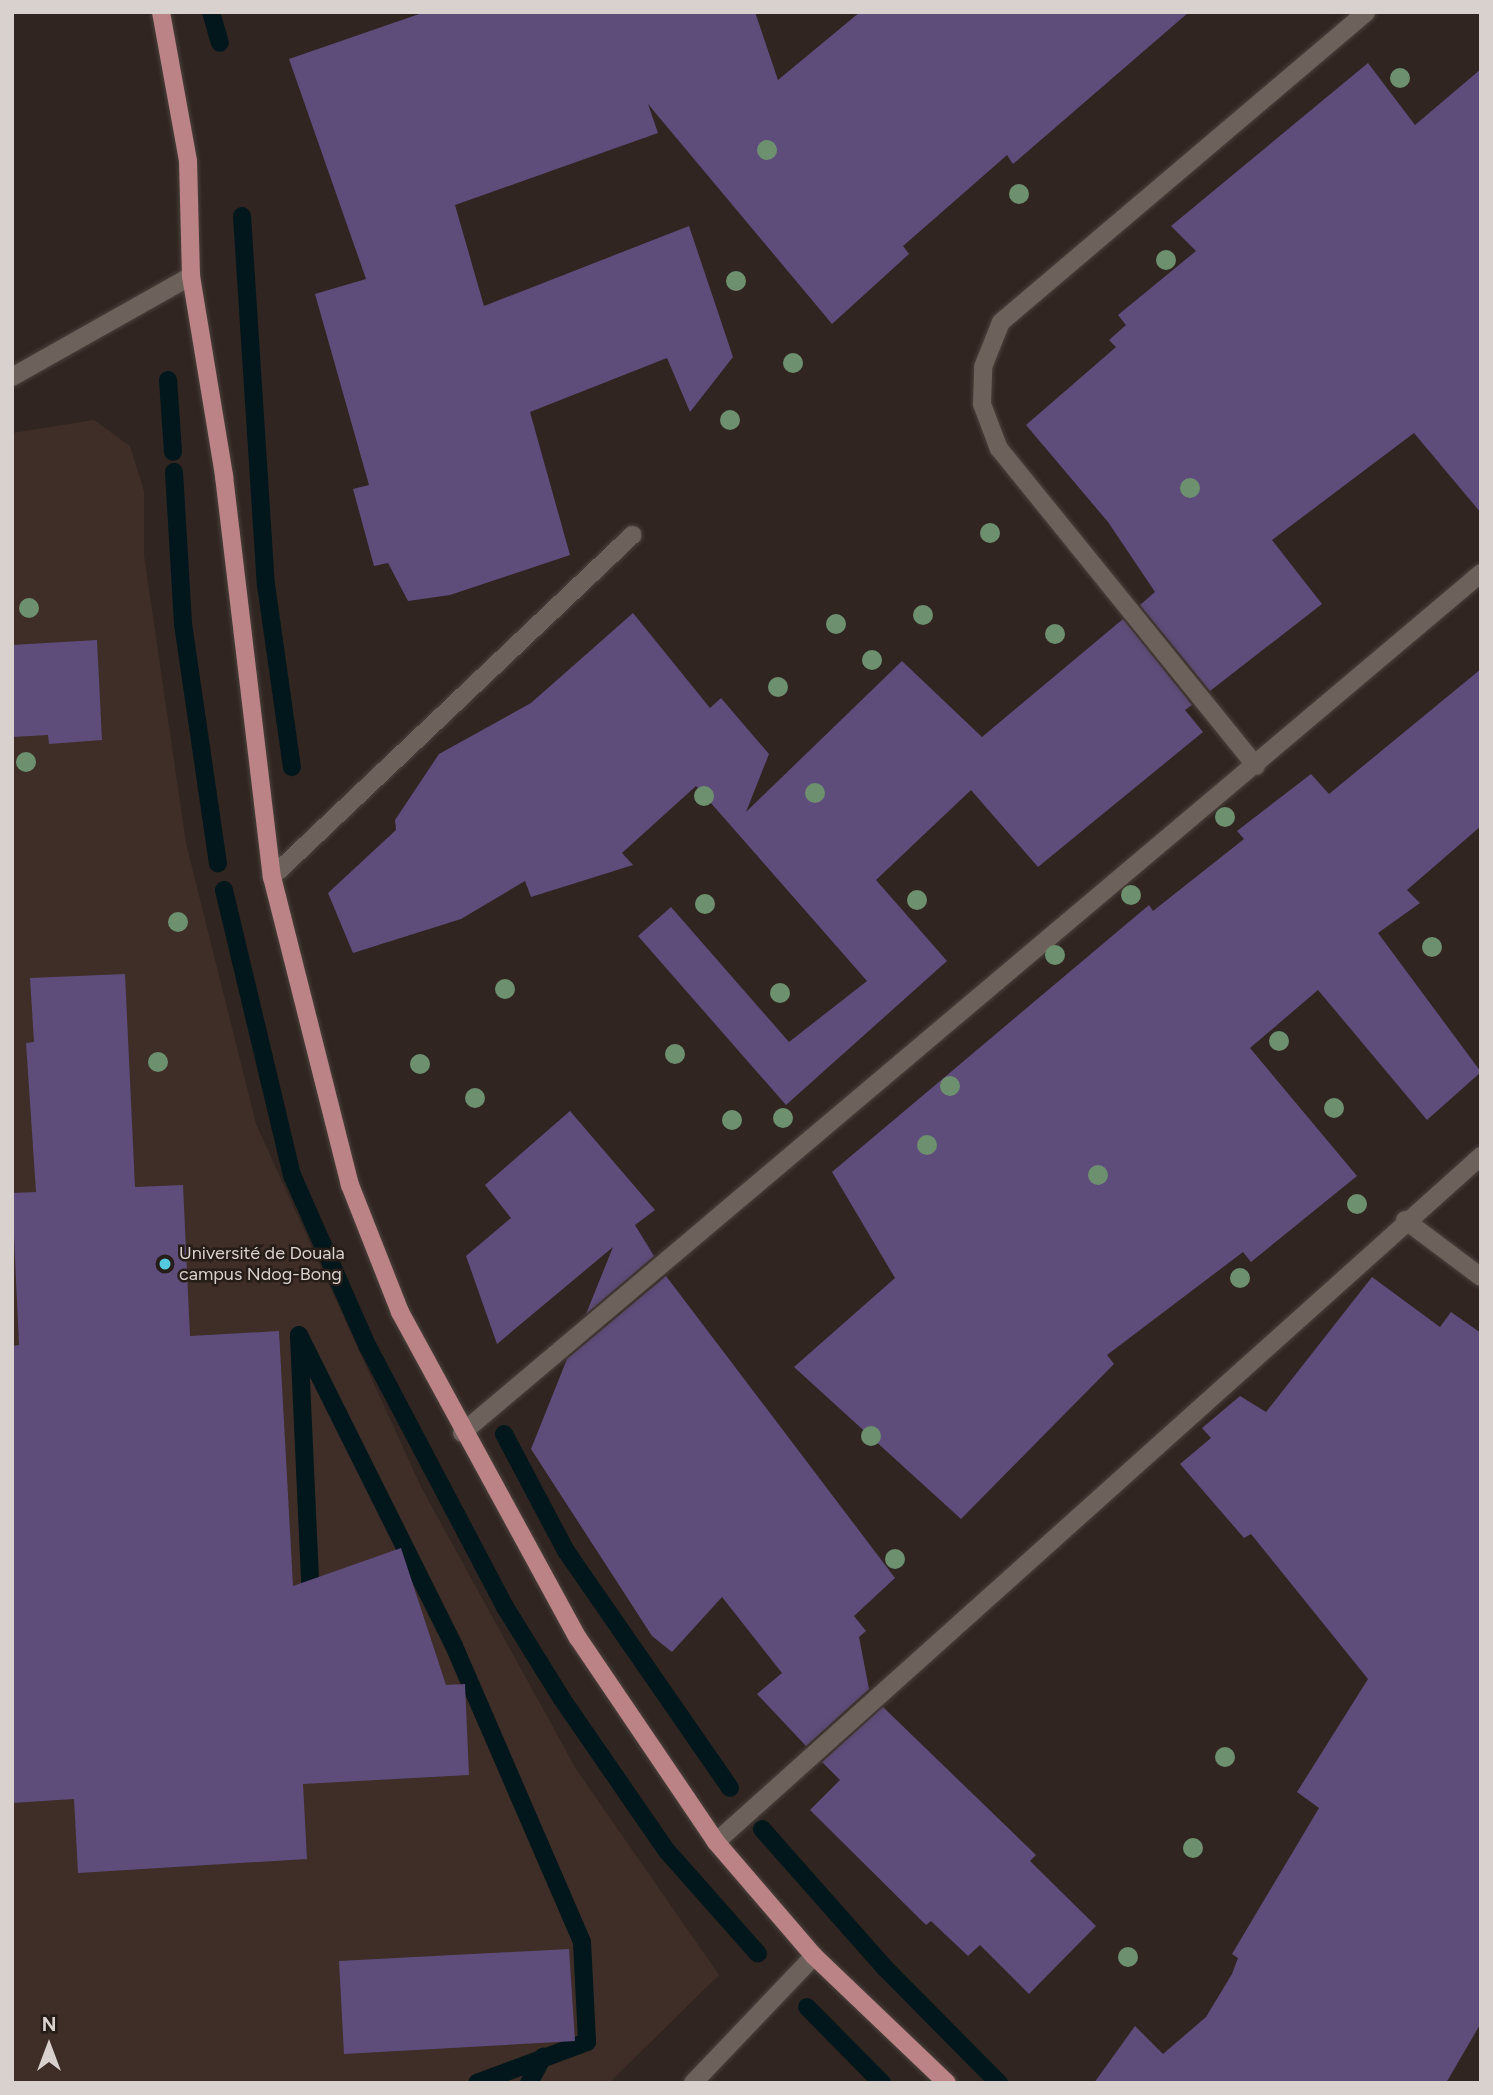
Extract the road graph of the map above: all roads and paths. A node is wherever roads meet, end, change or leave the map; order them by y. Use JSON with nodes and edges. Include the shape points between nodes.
{"nodes":[{"id":1,"x":161,"y":12,"type":"edge"},
{"id":2,"x":1366,"y":12,"type":"edge"},
{"id":3,"x":191,"y":276,"type":"junction"},
{"id":4,"x":12,"y":377,"type":"edge"},
{"id":5,"x":632,"y":535,"type":"dead end"},
{"id":6,"x":1481,"y":573,"type":"edge"},
{"id":7,"x":1256,"y":766,"type":"junction"},
{"id":8,"x":272,"y":877,"type":"junction"},
{"id":9,"x":1481,"y":1156,"type":"edge"},
{"id":10,"x":1405,"y":1220,"type":"junction"},
{"id":11,"x":1481,"y":1277,"type":"edge"},
{"id":12,"x":462,"y":1433,"type":"junction"},
{"id":13,"x":716,"y":1842,"type":"junction"},
{"id":14,"x":814,"y":1956,"type":"junction"},
{"id":15,"x":693,"y":2083,"type":"edge"},
{"id":16,"x":947,"y":2083,"type":"edge"}],
"edges":[{"from":1,"to":3,"type":"main road","via":[[188,161]]},
{"from":2,"to":7,"type":"street","via":[[1002,322],[983,367],[982,404],[999,449]]},
{"from":3,"to":4,"type":"street"},
{"from":3,"to":8,"type":"main road","via":[[224,476]]},
{"from":5,"to":8,"type":"street"},
{"from":6,"to":7,"type":"street"},
{"from":7,"to":12,"type":"street"},
{"from":8,"to":12,"type":"main road","via":[[350,1185],[400,1312]]},
{"from":9,"to":10,"type":"street"},
{"from":10,"to":11,"type":"street"},
{"from":10,"to":13,"type":"street"},
{"from":12,"to":13,"type":"main road","via":[[578,1638]]},
{"from":13,"to":14,"type":"main road"},
{"from":14,"to":15,"type":"street"},
{"from":14,"to":16,"type":"main road"}]}
